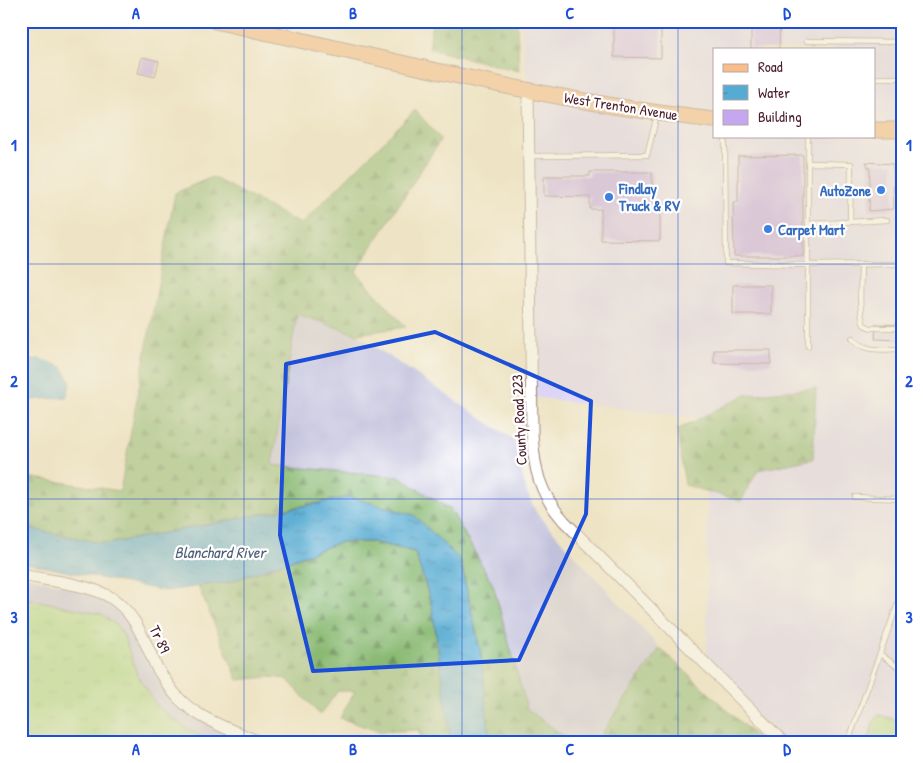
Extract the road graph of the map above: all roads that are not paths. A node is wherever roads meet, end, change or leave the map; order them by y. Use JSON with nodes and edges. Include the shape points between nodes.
{"nodes":[{"id":1,"x":217,"y":22,"type":"edge"},
{"id":2,"x":807,"y":41,"type":"dead end"},
{"id":3,"x":857,"y":42,"type":"junction"},
{"id":4,"x":902,"y":42,"type":"edge"},
{"id":5,"x":857,"y":48,"type":"edge"},
{"id":6,"x":876,"y":78,"type":"edge"},
{"id":7,"x":902,"y":78,"type":"edge"},
{"id":8,"x":528,"y":90,"type":"junction"},
{"id":9,"x":658,"y":112,"type":"junction"},
{"id":10,"x":713,"y":120,"type":"edge"},
{"id":11,"x":876,"y":130,"type":"edge"},
{"id":12,"x":902,"y":130,"type":"edge"},
{"id":13,"x":725,"y":138,"type":"edge"},
{"id":14,"x":808,"y":138,"type":"edge"},
{"id":15,"x":529,"y":156,"type":"junction"},
{"id":16,"x":808,"y":164,"type":"junction"},
{"id":17,"x":887,"y":220,"type":"dead end"},
{"id":18,"x":850,"y":222,"type":"junction"},
{"id":19,"x":809,"y":224,"type":"junction"},
{"id":20,"x":861,"y":264,"type":"junction"},
{"id":21,"x":902,"y":264,"type":"edge"},
{"id":22,"x":808,"y":265,"type":"junction"},
{"id":23,"x":902,"y":328,"type":"edge"},
{"id":24,"x":852,"y":338,"type":"dead end"},
{"id":25,"x":808,"y":346,"type":"dead end"},
{"id":26,"x":902,"y":349,"type":"edge"},
{"id":27,"x":855,"y":497,"type":"dead end"},
{"id":28,"x":902,"y":499,"type":"edge"},
{"id":29,"x":21,"y":576,"type":"edge"},
{"id":30,"x":902,"y":592,"type":"edge"},
{"id":31,"x":880,"y":654,"type":"junction"},
{"id":32,"x":902,"y":670,"type":"edge"},
{"id":33,"x":259,"y":742,"type":"edge"},
{"id":34,"x":783,"y":742,"type":"edge"},
{"id":35,"x":848,"y":742,"type":"edge"}],
"edges":[{"from":1,"to":8,"type":"main road","name":"West Trenton Avenue"},
{"from":2,"to":3,"type":"lane"},
{"from":3,"to":4,"type":"lane"},
{"from":3,"to":5,"type":"lane"},
{"from":6,"to":7,"type":"lane"},
{"from":8,"to":9,"type":"main road","name":"West Trenton Avenue"},
{"from":8,"to":15,"type":"street","name":"County Road 223"},
{"from":9,"to":10,"type":"main road","name":"West Trenton Avenue"},
{"from":9,"to":15,"type":"lane","via":[[647,155]]},
{"from":11,"to":12,"type":"main road"},
{"from":13,"to":22,"type":"lane","via":[[726,263]]},
{"from":14,"to":16,"type":"lane"},
{"from":15,"to":34,"type":"street","name":"County Road 223","via":[[532,433],[540,484],[564,521]]},
{"from":16,"to":18,"type":"lane","via":[[851,164]]},
{"from":16,"to":19,"type":"lane"},
{"from":17,"to":18,"type":"lane"},
{"from":18,"to":19,"type":"lane"},
{"from":19,"to":22,"type":"lane"},
{"from":20,"to":21,"type":"lane"},
{"from":20,"to":22,"type":"lane"},
{"from":20,"to":23,"type":"lane","via":[[864,325]]},
{"from":22,"to":25,"type":"lane"},
{"from":24,"to":26,"type":"lane","via":[[865,348]]},
{"from":27,"to":28,"type":"lane"},
{"from":29,"to":33,"type":"street","name":"Tr 89","via":[[92,590],[117,602],[140,628],[158,670],[175,694],[198,714]]},
{"from":30,"to":31,"type":"lane"},
{"from":31,"to":32,"type":"lane"},
{"from":31,"to":35,"type":"lane"}]}
